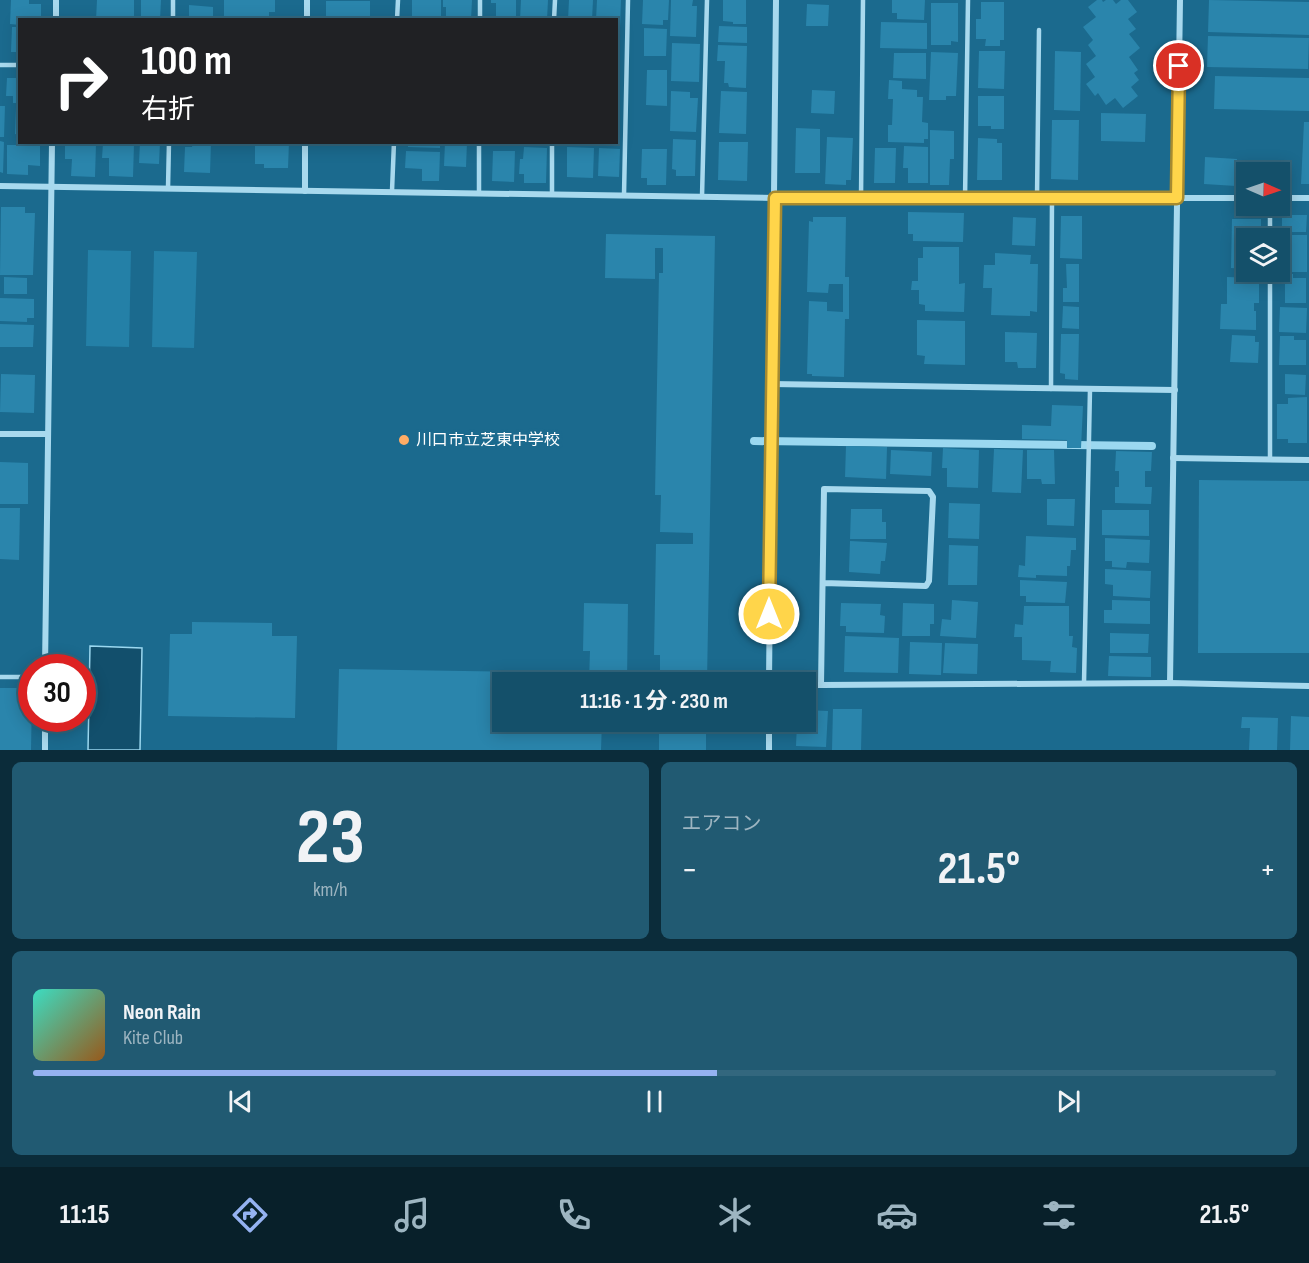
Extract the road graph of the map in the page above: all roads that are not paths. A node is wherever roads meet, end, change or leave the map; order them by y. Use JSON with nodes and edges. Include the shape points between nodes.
{"nodes":[{"id":1,"x":56,"y":0,"type":"edge"},
{"id":2,"x":173,"y":0,"type":"edge"},
{"id":3,"x":307,"y":0,"type":"edge"},
{"id":4,"x":398,"y":0,"type":"edge"},
{"id":5,"x":480,"y":0,"type":"edge"},
{"id":6,"x":555,"y":0,"type":"edge"},
{"id":7,"x":628,"y":0,"type":"edge"},
{"id":8,"x":707,"y":0,"type":"edge"},
{"id":9,"x":776,"y":0,"type":"edge"},
{"id":10,"x":863,"y":0,"type":"edge"},
{"id":11,"x":968,"y":0,"type":"edge"},
{"id":12,"x":1180,"y":0,"type":"edge"},
{"id":13,"x":56,"y":18,"type":"edge"},
{"id":14,"x":173,"y":18,"type":"edge"},
{"id":15,"x":307,"y":18,"type":"edge"},
{"id":16,"x":397,"y":18,"type":"edge"},
{"id":17,"x":480,"y":18,"type":"edge"},
{"id":18,"x":555,"y":18,"type":"edge"},
{"id":19,"x":1039,"y":30,"type":"dead end"},
{"id":20,"x":0,"y":65,"type":"edge"},
{"id":21,"x":18,"y":65,"type":"edge"},
{"id":22,"x":52,"y":144,"type":"edge"},
{"id":23,"x":170,"y":144,"type":"edge"},
{"id":24,"x":305,"y":144,"type":"edge"},
{"id":25,"x":394,"y":144,"type":"edge"},
{"id":26,"x":479,"y":144,"type":"edge"},
{"id":27,"x":552,"y":144,"type":"edge"},
{"id":28,"x":0,"y":186,"type":"edge"},
{"id":29,"x":51,"y":186,"type":"junction"},
{"id":30,"x":168,"y":188,"type":"junction"},
{"id":31,"x":305,"y":191,"type":"junction"},
{"id":32,"x":392,"y":191,"type":"junction"},
{"id":33,"x":479,"y":193,"type":"junction"},
{"id":34,"x":552,"y":194,"type":"junction"},
{"id":35,"x":624,"y":195,"type":"junction"},
{"id":36,"x":702,"y":197,"type":"junction"},
{"id":37,"x":775,"y":198,"type":"junction"},
{"id":38,"x":861,"y":198,"type":"junction"},
{"id":39,"x":1037,"y":198,"type":"junction"},
{"id":40,"x":1052,"y":198,"type":"junction"},
{"id":41,"x":1177,"y":198,"type":"junction"},
{"id":42,"x":1236,"y":198,"type":"edge"},
{"id":43,"x":1290,"y":198,"type":"edge"},
{"id":44,"x":1309,"y":198,"type":"edge"},
{"id":45,"x":965,"y":199,"type":"junction"},
{"id":46,"x":1270,"y":282,"type":"edge"},
{"id":47,"x":771,"y":384,"type":"junction"},
{"id":48,"x":1051,"y":388,"type":"junction"},
{"id":49,"x":1090,"y":389,"type":"junction"},
{"id":50,"x":1174,"y":390,"type":"junction"},
{"id":51,"x":0,"y":434,"type":"edge"},
{"id":52,"x":47,"y":434,"type":"junction"},
{"id":53,"x":1173,"y":458,"type":"junction"},
{"id":54,"x":1270,"y":459,"type":"junction"},
{"id":55,"x":1309,"y":460,"type":"edge"},
{"id":56,"x":823,"y":584,"type":"junction"},
{"id":57,"x":45,"y":654,"type":"edge"},
{"id":58,"x":769,"y":672,"type":"edge"},
{"id":59,"x":0,"y":677,"type":"edge"},
{"id":60,"x":18,"y":677,"type":"edge"},
{"id":61,"x":1084,"y":683,"type":"junction"},
{"id":62,"x":1170,"y":683,"type":"junction"},
{"id":63,"x":816,"y":685,"type":"edge"},
{"id":64,"x":821,"y":685,"type":"junction"},
{"id":65,"x":1309,"y":686,"type":"edge"},
{"id":66,"x":45,"y":732,"type":"edge"},
{"id":67,"x":769,"y":732,"type":"edge"},
{"id":68,"x":45,"y":750,"type":"edge"},
{"id":69,"x":769,"y":750,"type":"edge"}],
"edges":[{"from":1,"to":13,"type":"street"},
{"from":2,"to":14,"type":"lane"},
{"from":3,"to":15,"type":"street"},
{"from":4,"to":16,"type":"lane"},
{"from":5,"to":17,"type":"lane"},
{"from":6,"to":18,"type":"lane"},
{"from":7,"to":35,"type":"lane"},
{"from":8,"to":36,"type":"lane"},
{"from":9,"to":37,"type":"street"},
{"from":10,"to":38,"type":"lane"},
{"from":11,"to":45,"type":"lane"},
{"from":12,"to":41,"type":"street"},
{"from":19,"to":39,"type":"lane"},
{"from":20,"to":21,"type":"lane"},
{"from":22,"to":29,"type":"street"},
{"from":23,"to":30,"type":"lane"},
{"from":24,"to":31,"type":"street"},
{"from":25,"to":32,"type":"lane"},
{"from":26,"to":33,"type":"lane"},
{"from":27,"to":34,"type":"lane"},
{"from":28,"to":29,"type":"street"},
{"from":29,"to":30,"type":"street"},
{"from":29,"to":52,"type":"street"},
{"from":30,"to":31,"type":"street"},
{"from":31,"to":32,"type":"street"},
{"from":32,"to":33,"type":"street"},
{"from":33,"to":34,"type":"street"},
{"from":34,"to":35,"type":"street"},
{"from":35,"to":36,"type":"street"},
{"from":36,"to":37,"type":"street"},
{"from":37,"to":38,"type":"street"},
{"from":37,"to":47,"type":"street"},
{"from":38,"to":45,"type":"street"},
{"from":39,"to":40,"type":"street"},
{"from":39,"to":45,"type":"street"},
{"from":40,"to":41,"type":"street"},
{"from":40,"to":48,"type":"lane"},
{"from":41,"to":42,"type":"street"},
{"from":41,"to":50,"type":"street"},
{"from":43,"to":44,"type":"street"},
{"from":46,"to":54,"type":"lane"},
{"from":47,"to":48,"type":"street"},
{"from":47,"to":58,"type":"street"},
{"from":48,"to":49,"type":"street"},
{"from":49,"to":50,"type":"street"},
{"from":49,"to":61,"type":"lane"},
{"from":50,"to":53,"type":"street"},
{"from":51,"to":52,"type":"street"},
{"from":52,"to":57,"type":"street"},
{"from":53,"to":54,"type":"street"},
{"from":53,"to":62,"type":"street"},
{"from":54,"to":55,"type":"street"},
{"from":56,"to":56,"type":"street","via":[[926,586],[933,497],[929,491],[824,489]]},
{"from":56,"to":64,"type":"street"},
{"from":59,"to":60,"type":"lane"},
{"from":61,"to":62,"type":"street"},
{"from":61,"to":64,"type":"street"},
{"from":62,"to":65,"type":"street"},
{"from":63,"to":64,"type":"street"},
{"from":66,"to":68,"type":"street"},
{"from":67,"to":69,"type":"street"}]}
